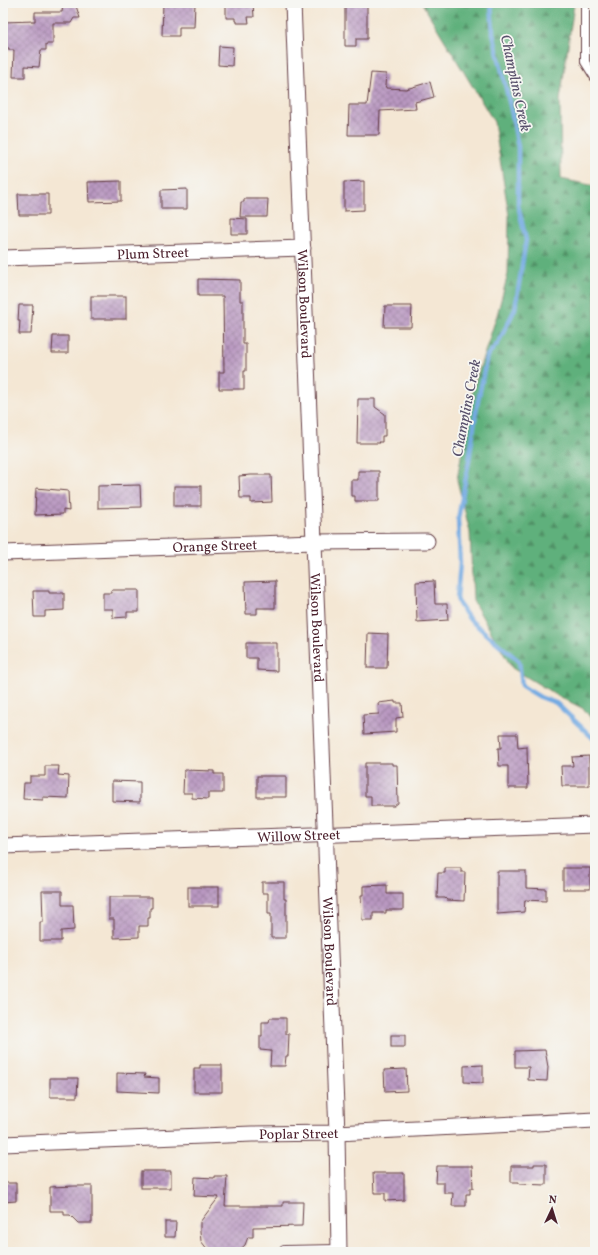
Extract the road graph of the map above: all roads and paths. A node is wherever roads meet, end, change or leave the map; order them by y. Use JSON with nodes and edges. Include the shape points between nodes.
{"nodes":[{"id":1,"x":293,"y":3,"type":"edge"},
{"id":2,"x":584,"y":3,"type":"edge"},
{"id":3,"x":595,"y":78,"type":"edge"},
{"id":4,"x":303,"y":248,"type":"junction"},
{"id":5,"x":3,"y":258,"type":"edge"},
{"id":6,"x":427,"y":541,"type":"dead end"},
{"id":7,"x":314,"y":542,"type":"junction"},
{"id":8,"x":3,"y":553,"type":"edge"},
{"id":9,"x":595,"y":825,"type":"edge"},
{"id":10,"x":326,"y":835,"type":"junction"},
{"id":11,"x":3,"y":846,"type":"edge"},
{"id":12,"x":595,"y":1120,"type":"edge"},
{"id":13,"x":337,"y":1133,"type":"junction"},
{"id":14,"x":3,"y":1144,"type":"edge"},
{"id":15,"x":339,"y":1251,"type":"edge"},
{"id":16,"x":284,"y":1252,"type":"edge"}],
"edges":[{"from":1,"to":4,"type":"street","name":"Wilson Boulevard"},
{"from":2,"to":3,"type":"lane","via":[[586,62]]},
{"from":4,"to":5,"type":"street","name":"Plum Street"},
{"from":4,"to":7,"type":"street","name":"Wilson Boulevard"},
{"from":6,"to":7,"type":"street","name":"Orange Street"},
{"from":7,"to":8,"type":"street","name":"Orange Street"},
{"from":7,"to":10,"type":"street","name":"Wilson Boulevard"},
{"from":9,"to":10,"type":"street","name":"Willow Street"},
{"from":10,"to":11,"type":"street","name":"Willow Street"},
{"from":10,"to":13,"type":"street","name":"Wilson Boulevard"},
{"from":12,"to":13,"type":"street","name":"Poplar Street"},
{"from":13,"to":14,"type":"street","name":"Poplar Street"},
{"from":13,"to":15,"type":"street","name":"Wilson Boulevard"},
{"from":15,"to":16,"type":"lane"}]}
